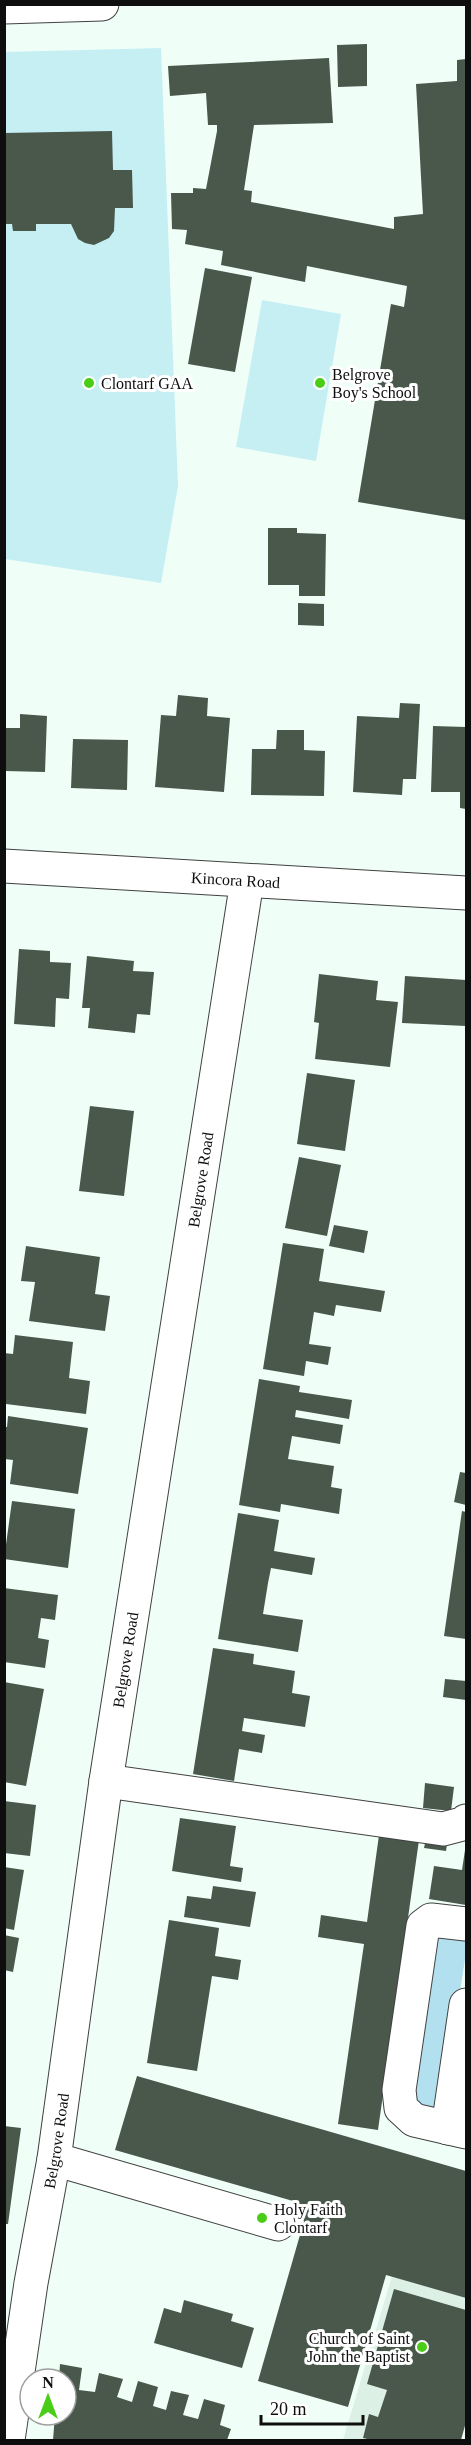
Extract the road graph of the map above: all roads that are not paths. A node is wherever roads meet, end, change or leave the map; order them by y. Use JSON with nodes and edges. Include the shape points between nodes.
{"nodes":[{"id":1,"x":102,"y":4,"type":"edge"},
{"id":2,"x":4,"y":7,"type":"edge"},
{"id":3,"x":4,"y":866,"type":"edge"},
{"id":4,"x":247,"y":881,"type":"junction"},
{"id":5,"x":466,"y":893,"type":"edge"},
{"id":6,"x":106,"y":1781,"type":"junction"},
{"id":7,"x":466,"y":1821,"type":"edge"},
{"id":8,"x":466,"y":1924,"type":"edge"},
{"id":9,"x":466,"y":2005,"type":"edge"},
{"id":10,"x":457,"y":2130,"type":"edge"},
{"id":11,"x":54,"y":2159,"type":"junction"},
{"id":12,"x":278,"y":2224,"type":"dead end"},
{"id":13,"x":18,"y":2282,"type":"edge"},
{"id":14,"x":8,"y":2440,"type":"edge"}],
"edges":[{"from":1,"to":2,"type":"street"},
{"from":3,"to":4,"type":"street","name":"Kincora Road"},
{"from":4,"to":5,"type":"street","name":"Kincora Road"},
{"from":4,"to":6,"type":"street","name":"Belgrove Road"},
{"from":6,"to":7,"type":"street","via":[[443,1828]]},
{"from":6,"to":11,"type":"street","name":"Belgrove Road"},
{"from":8,"to":10,"type":"street","via":[[430,1920],[423,1926],[399,2090],[401,2108],[414,2120]]},
{"from":9,"to":10,"type":"street"},
{"from":11,"to":12,"type":"street"},
{"from":11,"to":13,"type":"street","name":"Belgrove Road"},
{"from":13,"to":14,"type":"street","name":"Belgrove Road"}]}
